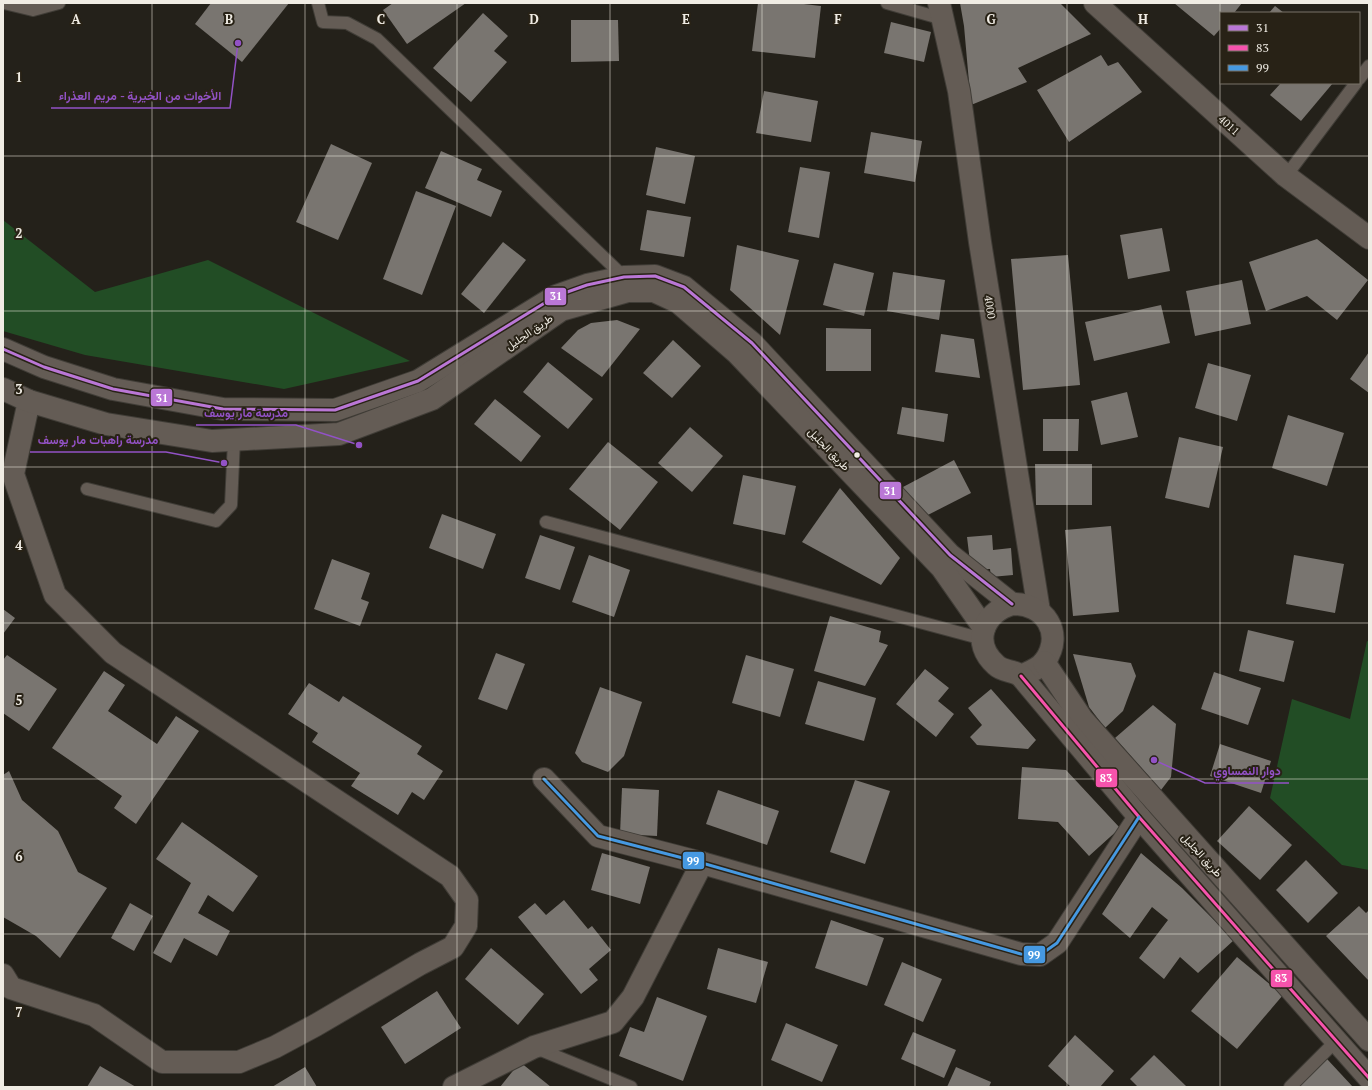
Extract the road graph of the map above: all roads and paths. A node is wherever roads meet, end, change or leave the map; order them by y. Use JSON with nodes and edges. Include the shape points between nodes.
{"nodes":[{"id":1,"x":4,"y":3,"type":"edge"},
{"id":2,"x":59,"y":3,"type":"edge"},
{"id":3,"x":318,"y":3,"type":"edge"},
{"id":4,"x":887,"y":3,"type":"edge"},
{"id":5,"x":1095,"y":3,"type":"edge"},
{"id":6,"x":941,"y":11,"type":"edge"},
{"id":7,"x":1369,"y":66,"type":"edge"},
{"id":8,"x":1360,"y":78,"type":"edge"},
{"id":9,"x":1355,"y":84,"type":"edge"},
{"id":10,"x":1286,"y":176,"type":"junction"},
{"id":11,"x":1369,"y":238,"type":"edge"},
{"id":12,"x":624,"y":278,"type":"junction"},
{"id":13,"x":3,"y":349,"type":"edge"},
{"id":14,"x":3,"y":389,"type":"edge"},
{"id":15,"x":29,"y":401,"type":"junction"},
{"id":16,"x":234,"y":440,"type":"junction"},
{"id":17,"x":8,"y":472,"type":"edge"},
{"id":18,"x":87,"y":489,"type":"dead end"},
{"id":19,"x":546,"y":522,"type":"dead end"},
{"id":20,"x":1012,"y":604,"type":"junction"},
{"id":21,"x":1039,"y":611,"type":"junction"},
{"id":22,"x":983,"y":633,"type":"junction"},
{"id":23,"x":1044,"y":662,"type":"junction"},
{"id":24,"x":1021,"y":676,"type":"junction"},
{"id":25,"x":544,"y":779,"type":"dead end"},
{"id":26,"x":1140,"y":818,"type":"junction"},
{"id":27,"x":702,"y":863,"type":"junction"},
{"id":28,"x":3,"y":975,"type":"edge"},
{"id":29,"x":1369,"y":1040,"type":"edge"},
{"id":30,"x":1336,"y":1041,"type":"junction"},
{"id":31,"x":534,"y":1047,"type":"junction"},
{"id":32,"x":1369,"y":1078,"type":"edge"},
{"id":33,"x":454,"y":1087,"type":"edge"},
{"id":34,"x":631,"y":1087,"type":"edge"},
{"id":35,"x":1290,"y":1087,"type":"edge"}],
"edges":[{"from":1,"to":2,"type":"lane","via":[[33,10]]},
{"from":3,"to":12,"type":"lane","via":[[323,22],[347,23],[377,39]]},
{"from":4,"to":6,"type":"lane"},
{"from":5,"to":10,"type":"street","name":"4011"},
{"from":6,"to":21,"type":"street","name":"4000","via":[[959,91],[981,250]]},
{"from":7,"to":8,"type":"lane"},
{"from":9,"to":10,"type":"lane"},
{"from":10,"to":11,"type":"street","name":"4011"},
{"from":12,"to":13,"type":"street","name":"طريق الجليل","via":[[587,285],[556,296],[418,381],[335,410],[223,409],[113,389],[44,367]]},
{"from":12,"to":20,"type":"street","name":"طريق الجليل","via":[[655,276],[684,286],[752,343],[950,555]]},
{"from":14,"to":15,"type":"street","name":"طريق الجليل"},
{"from":15,"to":16,"type":"street","name":"طريق الجليل","via":[[106,424],[212,441]]},
{"from":15,"to":17,"type":"street"},
{"from":16,"to":18,"type":"lane","via":[[231,505],[216,521]]},
{"from":16,"to":22,"type":"street","name":"طريق الجليل","via":[[339,434],[432,399],[561,310],[628,291],[654,291],[678,302],[738,353],[942,568]]},
{"from":17,"to":28,"type":"street","via":[[55,595],[113,653],[450,876],[467,900],[466,926],[453,947],[316,1025],[240,1062],[162,1062],[94,1015],[11,988]]},
{"from":19,"to":22,"type":"lane"},
{"from":20,"to":21,"type":"street","via":[[1031,606]]},
{"from":20,"to":22,"type":"street","via":[[994,612],[988,619]]},
{"from":21,"to":23,"type":"street","via":[[1048,620],[1052,633],[1052,647]]},
{"from":22,"to":24,"type":"street","via":[[985,650],[997,667]]},
{"from":23,"to":24,"type":"street"},
{"from":23,"to":29,"type":"street","name":"طريق الجليل","via":[[1082,719]]},
{"from":24,"to":26,"type":"street","name":"طريق الجليل"},
{"from":25,"to":27,"type":"street","via":[[598,836]]},
{"from":26,"to":27,"type":"street","via":[[1057,943],[1040,955],[1021,954],[966,940]]},
{"from":26,"to":30,"type":"street","name":"طريق الجليل"},
{"from":27,"to":31,"type":"street","via":[[633,997],[613,1022]]},
{"from":30,"to":32,"type":"street","name":"طريق الجليل"},
{"from":30,"to":35,"type":"lane"},
{"from":31,"to":33,"type":"street"},
{"from":31,"to":34,"type":"lane"}]}
